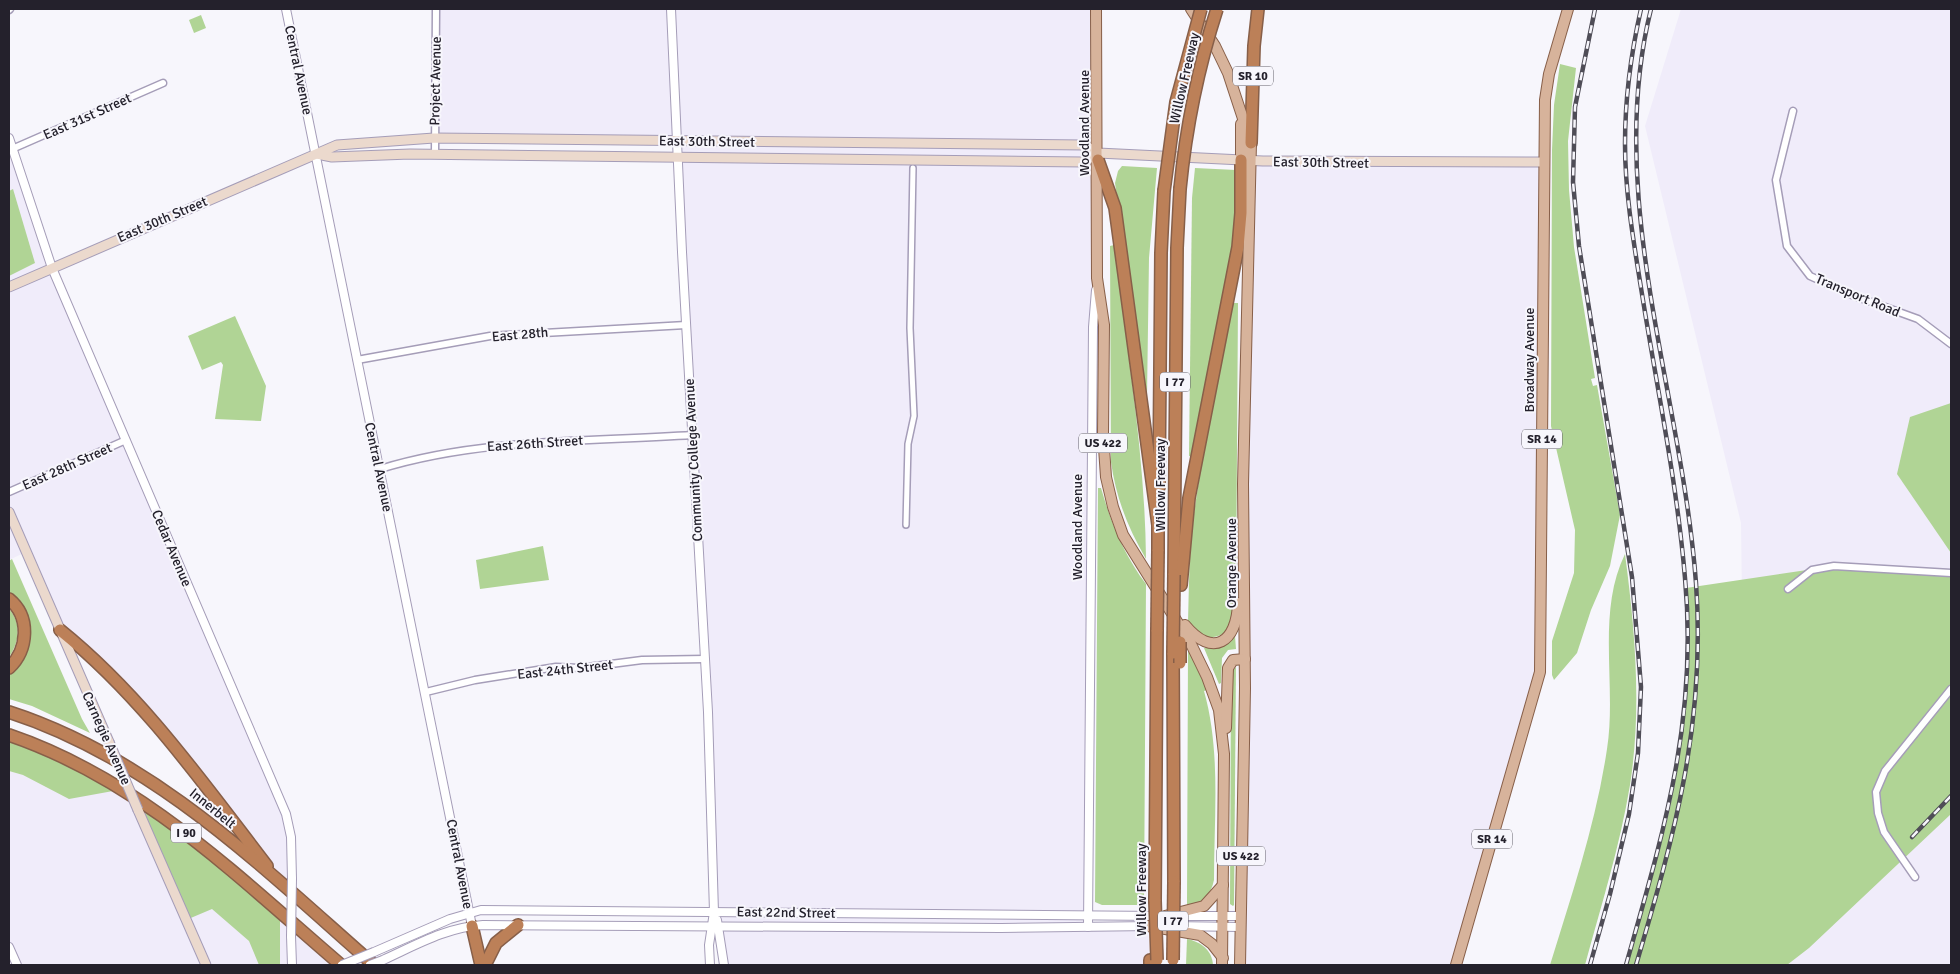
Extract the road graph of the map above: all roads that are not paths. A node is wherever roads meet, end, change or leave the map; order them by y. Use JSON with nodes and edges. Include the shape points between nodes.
{"nodes":[{"id":1,"x":286,"y":9,"type":"edge"},
{"id":2,"x":436,"y":9,"type":"edge"},
{"id":3,"x":671,"y":9,"type":"edge"},
{"id":4,"x":1096,"y":9,"type":"edge"},
{"id":5,"x":1100,"y":9,"type":"edge"},
{"id":6,"x":1191,"y":9,"type":"edge"},
{"id":7,"x":1201,"y":9,"type":"edge"},
{"id":8,"x":1218,"y":9,"type":"edge"},
{"id":9,"x":1258,"y":9,"type":"edge"},
{"id":10,"x":1568,"y":9,"type":"edge"},
{"id":11,"x":1098,"y":24,"type":"junction"},
{"id":12,"x":163,"y":83,"type":"dead end"},
{"id":13,"x":1793,"y":111,"type":"dead end"},
{"id":14,"x":1240,"y":113,"type":"junction"},
{"id":15,"x":9,"y":138,"type":"edge"},
{"id":16,"x":434,"y":138,"type":"junction"},
{"id":17,"x":676,"y":141,"type":"junction"},
{"id":18,"x":1251,"y":143,"type":"junction"},
{"id":19,"x":12,"y":149,"type":"junction"},
{"id":20,"x":317,"y":154,"type":"junction"},
{"id":21,"x":435,"y":154,"type":"junction"},
{"id":22,"x":1098,"y":156,"type":"junction"},
{"id":23,"x":677,"y":158,"type":"junction"},
{"id":24,"x":1246,"y":161,"type":"junction"},
{"id":25,"x":1544,"y":162,"type":"junction"},
{"id":26,"x":914,"y":168,"type":"dead end"},
{"id":27,"x":52,"y":268,"type":"junction"},
{"id":28,"x":1097,"y":278,"type":"junction"},
{"id":29,"x":9,"y":287,"type":"edge"},
{"id":30,"x":686,"y":325,"type":"junction"},
{"id":31,"x":1951,"y":344,"type":"edge"},
{"id":32,"x":357,"y":360,"type":"junction"},
{"id":33,"x":692,"y":435,"type":"junction"},
{"id":34,"x":126,"y":440,"type":"junction"},
{"id":35,"x":380,"y":469,"type":"junction"},
{"id":36,"x":1243,"y":484,"type":"junction"},
{"id":37,"x":9,"y":492,"type":"edge"},
{"id":38,"x":9,"y":512,"type":"edge"},
{"id":39,"x":906,"y":525,"type":"dead end"},
{"id":40,"x":1158,"y":525,"type":"junction"},
{"id":41,"x":1951,"y":573,"type":"edge"},
{"id":42,"x":1788,"y":588,"type":"dead end"},
{"id":43,"x":1161,"y":595,"type":"junction"},
{"id":44,"x":9,"y":599,"type":"edge"},
{"id":45,"x":60,"y":630,"type":"junction"},
{"id":46,"x":1177,"y":658,"type":"junction"},
{"id":47,"x":704,"y":659,"type":"junction"},
{"id":48,"x":1245,"y":659,"type":"junction"},
{"id":49,"x":9,"y":668,"type":"edge"},
{"id":50,"x":1951,"y":689,"type":"edge"},
{"id":51,"x":426,"y":692,"type":"junction"},
{"id":52,"x":9,"y":712,"type":"edge"},
{"id":53,"x":9,"y":735,"type":"edge"},
{"id":54,"x":1224,"y":754,"type":"junction"},
{"id":55,"x":1915,"y":877,"type":"dead end"},
{"id":56,"x":287,"y":882,"type":"junction"},
{"id":57,"x":1223,"y":885,"type":"junction"},
{"id":58,"x":470,"y":912,"type":"junction"},
{"id":59,"x":714,"y":912,"type":"junction"},
{"id":60,"x":1088,"y":914,"type":"junction"},
{"id":61,"x":1165,"y":916,"type":"junction"},
{"id":62,"x":1223,"y":922,"type":"junction"},
{"id":63,"x":1241,"y":922,"type":"junction"},
{"id":64,"x":518,"y":925,"type":"junction"},
{"id":65,"x":715,"y":925,"type":"junction"},
{"id":66,"x":472,"y":926,"type":"junction"},
{"id":67,"x":1148,"y":926,"type":"junction"},
{"id":68,"x":1088,"y":927,"type":"junction"},
{"id":69,"x":9,"y":947,"type":"edge"},
{"id":70,"x":379,"y":962,"type":"edge"},
{"id":71,"x":1223,"y":962,"type":"edge"},
{"id":72,"x":1153,"y":963,"type":"edge"},
{"id":73,"x":1172,"y":963,"type":"edge"},
{"id":74,"x":17,"y":965,"type":"edge"},
{"id":75,"x":206,"y":965,"type":"edge"},
{"id":76,"x":292,"y":965,"type":"edge"},
{"id":77,"x":342,"y":965,"type":"edge"},
{"id":78,"x":370,"y":965,"type":"edge"},
{"id":79,"x":483,"y":965,"type":"edge"},
{"id":80,"x":710,"y":965,"type":"edge"},
{"id":81,"x":724,"y":965,"type":"edge"},
{"id":82,"x":1240,"y":965,"type":"edge"},
{"id":83,"x":1456,"y":965,"type":"edge"}],
"edges":[{"from":1,"to":20,"type":"street","name":"Central Avenue"},
{"from":2,"to":16,"type":"street","name":"Project Avenue"},
{"from":3,"to":17,"type":"street","name":"Community College Avenue"},
{"from":4,"to":11,"type":"main road","name":"Woodland Avenue","number":"US 422"},
{"from":5,"to":11,"type":"main road"},
{"from":6,"to":14,"type":"main road","number":"US 422","via":[[1222,58]]},
{"from":7,"to":40,"type":"highway","name":"Willow Freeway","number":"I 77","bridge":true,"via":[[1176,102],[1164,191]]},
{"from":8,"to":46,"type":"highway","name":"Willow Freeway","number":"I 77","bridge":true,"via":[[1199,69],[1180,189],[1174,575]]},
{"from":9,"to":18,"type":"highway","number":"SR 10"},
{"from":10,"to":25,"type":"main road","name":"Broadway Avenue","number":"SR 14","via":[[1547,83]]},
{"from":11,"to":22,"type":"main road","name":"Woodland Avenue","number":"US 422"},
{"from":12,"to":19,"type":"street","name":"East 31st Street"},
{"from":13,"to":31,"type":"street","name":"Transport Road","via":[[1776,180],[1787,246],[1810,276],[1918,319]]},
{"from":14,"to":18,"type":"main road","number":"US 422"},
{"from":14,"to":24,"type":"main road"},
{"from":15,"to":19,"type":"street","name":"Cedar Avenue"},
{"from":16,"to":17,"type":"main road","name":"East 30th Street"},
{"from":16,"to":20,"type":"main road","name":"East 30th Street","via":[[336,145]]},
{"from":16,"to":21,"type":"street","name":"Project Avenue"},
{"from":17,"to":22,"type":"main road","name":"East 30th Street","via":[[1084,145]]},
{"from":17,"to":23,"type":"street","name":"Community College Avenue"},
{"from":18,"to":24,"type":"main road","number":"US 422"},
{"from":19,"to":27,"type":"street","name":"Cedar Avenue"},
{"from":20,"to":21,"type":"main road","name":"East 30th Street","via":[[332,157]]},
{"from":20,"to":27,"type":"main road","name":"East 30th Street"},
{"from":20,"to":32,"type":"street","name":"Central Avenue"},
{"from":21,"to":23,"type":"main road","name":"East 30th Street"},
{"from":22,"to":23,"type":"main road","name":"East 30th Street","via":[[1084,162]]},
{"from":22,"to":24,"type":"main road","name":"East 30th Street"},
{"from":22,"to":28,"type":"main road","name":"Woodland Avenue","number":"US 422"},
{"from":22,"to":40,"type":"highway","via":[[1115,208]]},
{"from":23,"to":30,"type":"street","name":"Community College Avenue"},
{"from":24,"to":25,"type":"main road","name":"East 30th Street"},
{"from":24,"to":36,"type":"main road","name":"Orange Avenue","number":"US 422","via":[[1249,313]]},
{"from":24,"to":46,"type":"highway","bridge":true,"via":[[1238,246],[1189,498]]},
{"from":25,"to":83,"type":"main road","name":"Broadway Avenue","number":"SR 14","via":[[1540,657],[1537,686]]},
{"from":26,"to":39,"type":"street","via":[[910,328],[914,416],[908,444]]},
{"from":27,"to":29,"type":"main road","name":"East 30th Street"},
{"from":27,"to":34,"type":"street","name":"Cedar Avenue"},
{"from":28,"to":43,"type":"main road","number":"US 422","via":[[1104,325],[1103,433],[1109,493],[1123,535]]},
{"from":28,"to":60,"type":"street","name":"Woodland Avenue","via":[[1092,327]]},
{"from":30,"to":32,"type":"street","name":"East 28th","via":[[490,336]]},
{"from":30,"to":33,"type":"street","name":"Community College Avenue"},
{"from":32,"to":35,"type":"street","name":"Central Avenue"},
{"from":33,"to":35,"type":"street","name":"East 26th Street","via":[[482,446]]},
{"from":33,"to":47,"type":"street","name":"Community College Avenue"},
{"from":34,"to":37,"type":"street","name":"East 28th Street"},
{"from":34,"to":56,"type":"street","name":"Cedar Avenue","via":[[286,814],[291,836]]},
{"from":35,"to":51,"type":"street","name":"Central Avenue"},
{"from":36,"to":43,"type":"main road","via":[[1238,611],[1232,632],[1218,641],[1201,641]]},
{"from":36,"to":48,"type":"main road","name":"Orange Avenue","number":"US 422"},
{"from":38,"to":45,"type":"main road","name":"Carnegie Avenue"},
{"from":40,"to":72,"type":"highway","name":"Willow Freeway","number":"I 77","bridge":true},
{"from":41,"to":42,"type":"street","via":[[1834,566],[1812,570]]},
{"from":43,"to":54,"type":"main road","number":"US 422","via":[[1191,644],[1212,689],[1220,718]]},
{"from":44,"to":49,"type":"highway","via":[[18,609],[24,631],[22,651]]},
{"from":45,"to":56,"type":"highway","via":[[135,699]]},
{"from":45,"to":75,"type":"main road","name":"Carnegie Avenue","bridge":true},
{"from":46,"to":73,"type":"highway","number":"I 77","bridge":true,"via":[[1179,748],[1174,823]]},
{"from":47,"to":51,"type":"street","name":"East 24th Street","via":[[556,667],[475,680]]},
{"from":47,"to":59,"type":"street","name":"Community College Avenue"},
{"from":48,"to":54,"type":"main road","via":[[1233,660],[1228,668]]},
{"from":48,"to":63,"type":"main road","name":"Orange Avenue","number":"US 422"},
{"from":50,"to":55,"type":"street","via":[[1885,771],[1876,792],[1884,832]]},
{"from":51,"to":58,"type":"street","name":"Central Avenue"},
{"from":52,"to":56,"type":"highway","name":"Innerbelt","number":"I 90","via":[[53,727],[136,770]]},
{"from":53,"to":77,"type":"highway","number":"I 90","via":[[45,748],[98,774],[150,806],[198,842]]},
{"from":54,"to":57,"type":"main road","number":"US 422"},
{"from":56,"to":70,"type":"highway","name":"Innerbelt","number":"I 90"},
{"from":56,"to":76,"type":"street","name":"Cedar Avenue","bridge":true},
{"from":57,"to":61,"type":"main road","via":[[1204,906]]},
{"from":57,"to":62,"type":"main road","number":"US 422"},
{"from":58,"to":59,"type":"street","name":"East 22nd Street"},
{"from":58,"to":66,"type":"street","name":"Central Avenue"},
{"from":58,"to":77,"type":"street","name":"East 22nd Street","bridge":true},
{"from":59,"to":60,"type":"street","name":"East 22nd Street"},
{"from":59,"to":65,"type":"street","name":"Community College Avenue"},
{"from":60,"to":61,"type":"street","name":"East 22nd Street"},
{"from":60,"to":68,"type":"street","name":"Woodland Avenue"},
{"from":61,"to":62,"type":"street","name":"East 22nd Street"},
{"from":62,"to":63,"type":"street","name":"East 22nd Street"},
{"from":62,"to":67,"type":"street","name":"East 22nd Street"},
{"from":62,"to":71,"type":"main road","number":"US 422"},
{"from":63,"to":82,"type":"main road","name":"Orange Avenue","number":"US 422"},
{"from":64,"to":65,"type":"street","name":"East 22nd Street"},
{"from":64,"to":66,"type":"street","name":"East 22nd Street"},
{"from":64,"to":79,"type":"highway","via":[[496,943]]},
{"from":65,"to":68,"type":"street","name":"East 22nd Street"},
{"from":65,"to":80,"type":"street"},
{"from":65,"to":81,"type":"street"},
{"from":66,"to":70,"type":"street","name":"East 22nd Street","via":[[445,932]]},
{"from":66,"to":79,"type":"highway"},
{"from":67,"to":68,"type":"street","name":"East 22nd Street"},
{"from":67,"to":71,"type":"main road","via":[[1200,934],[1212,944]]},
{"from":69,"to":74,"type":"street"},
{"from":70,"to":78,"type":"street","name":"East 22nd Street","bridge":true}]}
